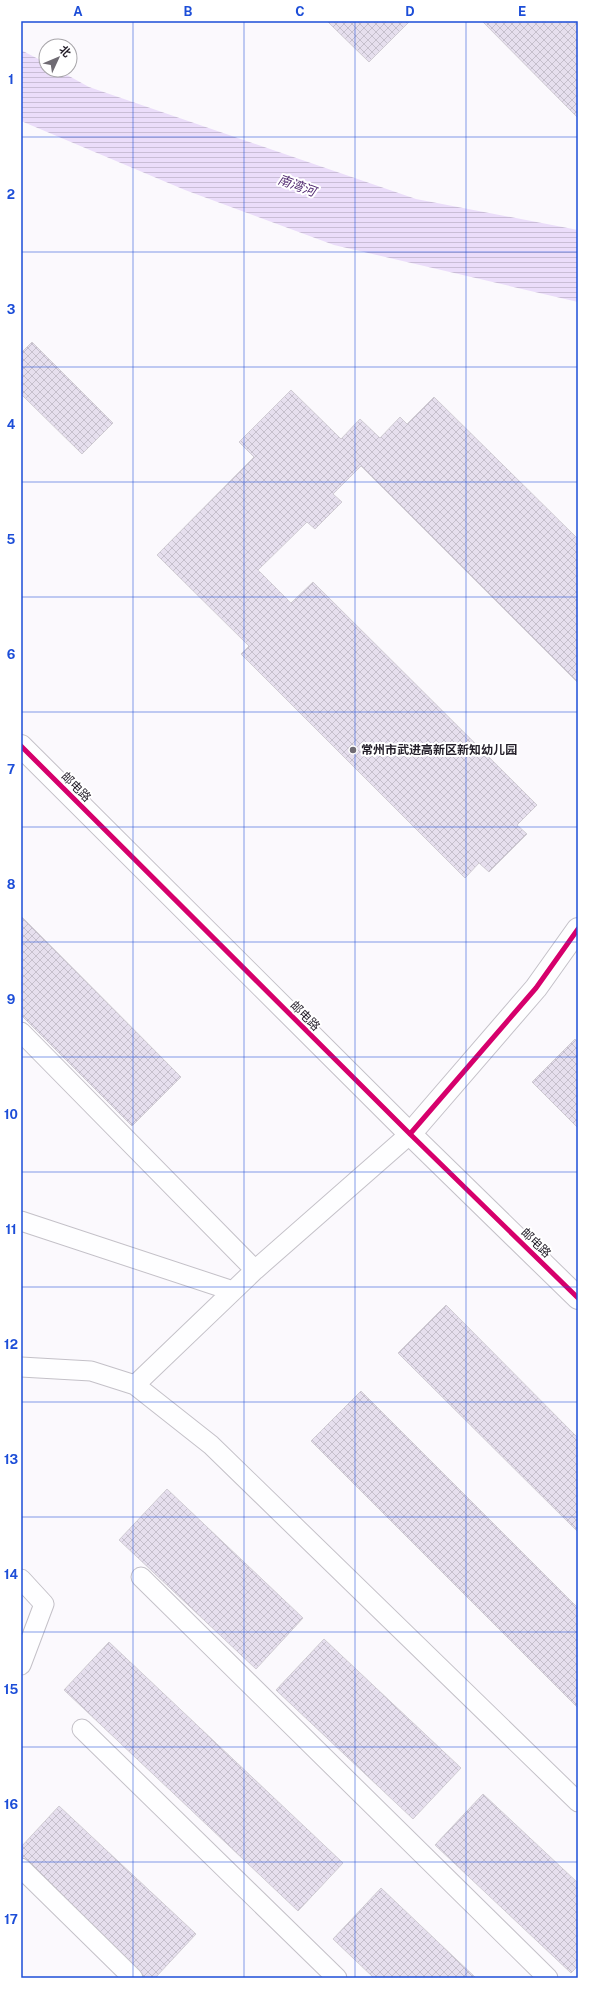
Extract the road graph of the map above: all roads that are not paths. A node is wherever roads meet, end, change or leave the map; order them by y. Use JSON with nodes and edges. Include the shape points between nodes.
{"nodes":[{"id":1,"x":21,"y":746,"type":"edge"},
{"id":2,"x":578,"y":929,"type":"edge"},
{"id":3,"x":21,"y":1032,"type":"edge"},
{"id":4,"x":410,"y":1134,"type":"junction"},
{"id":5,"x":21,"y":1220,"type":"edge"},
{"id":6,"x":255,"y":1270,"type":"junction"},
{"id":7,"x":233,"y":1291,"type":"junction"},
{"id":8,"x":578,"y":1298,"type":"edge"},
{"id":9,"x":21,"y":1367,"type":"edge"},
{"id":10,"x":135,"y":1385,"type":"junction"},
{"id":11,"x":141,"y":1577,"type":"dead end"},
{"id":12,"x":21,"y":1579,"type":"edge"},
{"id":13,"x":21,"y":1665,"type":"edge"},
{"id":14,"x":82,"y":1729,"type":"dead end"},
{"id":15,"x":578,"y":1802,"type":"edge"},
{"id":16,"x":21,"y":1868,"type":"edge"},
{"id":17,"x":133,"y":1978,"type":"edge"},
{"id":18,"x":337,"y":1978,"type":"edge"},
{"id":19,"x":548,"y":1978,"type":"edge"}],
"edges":[{"from":1,"to":4,"type":"street","name":"邮电路"},
{"from":2,"to":4,"type":"street","via":[[536,988]]},
{"from":3,"to":6,"type":"lane"},
{"from":4,"to":6,"type":"lane"},
{"from":4,"to":8,"type":"street","name":"邮电路"},
{"from":5,"to":7,"type":"lane"},
{"from":6,"to":7,"type":"lane"},
{"from":7,"to":10,"type":"lane"},
{"from":9,"to":10,"type":"lane","via":[[91,1371]]},
{"from":10,"to":15,"type":"lane","via":[[211,1445]]},
{"from":11,"to":19,"type":"lane"},
{"from":12,"to":13,"type":"lane","via":[[44,1604]]},
{"from":14,"to":18,"type":"lane"},
{"from":16,"to":17,"type":"lane"}]}
